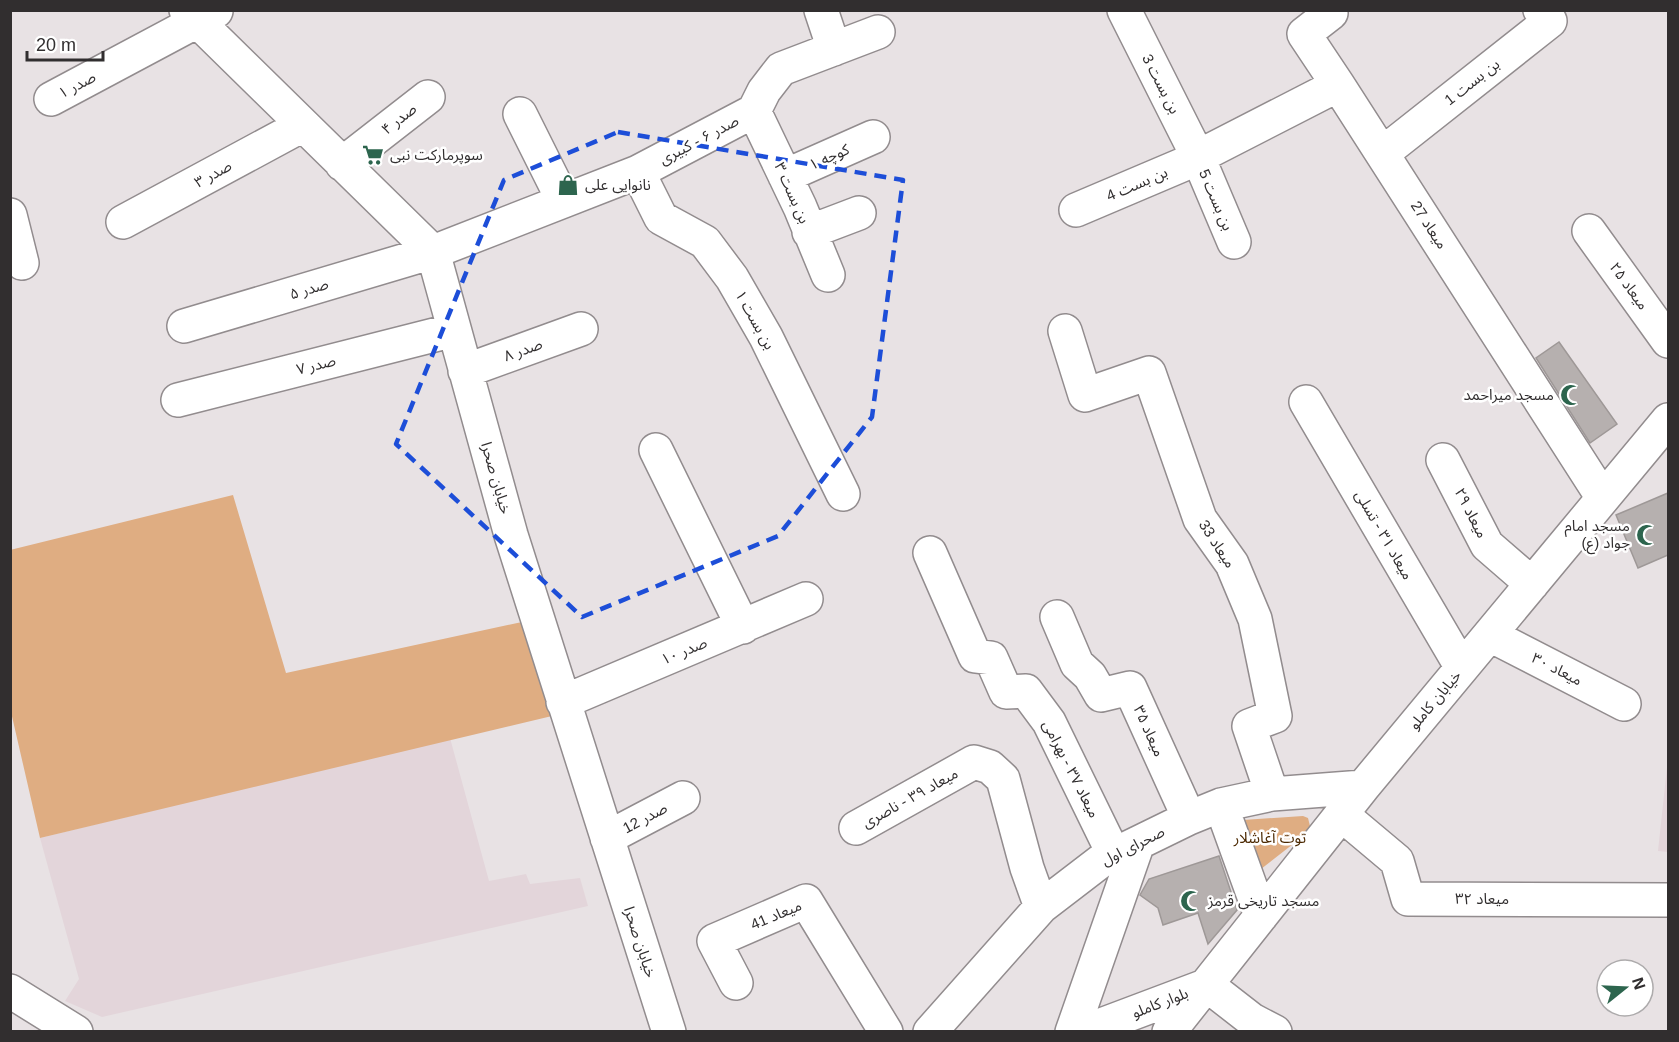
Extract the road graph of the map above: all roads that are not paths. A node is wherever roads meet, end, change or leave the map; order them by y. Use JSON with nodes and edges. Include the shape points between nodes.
{"nodes":[{"id":1,"x":821,"y":10,"type":"edge"},
{"id":2,"x":1124,"y":10,"type":"edge"},
{"id":3,"x":1330,"y":10,"type":"edge"},
{"id":4,"x":1540,"y":10,"type":"edge"},
{"id":5,"x":200,"y":14,"type":"edge"},
{"id":6,"x":878,"y":32,"type":"dead end"},
{"id":7,"x":834,"y":48,"type":"junction"},
{"id":8,"x":1338,"y":85,"type":"junction"},
{"id":9,"x":428,"y":96,"type":"dead end"},
{"id":10,"x":51,"y":99,"type":"dead end"},
{"id":11,"x":754,"y":111,"type":"junction"},
{"id":12,"x":520,"y":114,"type":"dead end"},
{"id":13,"x":303,"y":125,"type":"junction"},
{"id":14,"x":873,"y":137,"type":"dead end"},
{"id":15,"x":1383,"y":153,"type":"junction"},
{"id":16,"x":1198,"y":157,"type":"junction"},
{"id":17,"x":342,"y":164,"type":"junction"},
{"id":18,"x":638,"y":172,"type":"junction"},
{"id":19,"x":785,"y":176,"type":"junction"},
{"id":20,"x":563,"y":200,"type":"junction"},
{"id":21,"x":1076,"y":210,"type":"dead end"},
{"id":22,"x":859,"y":213,"type":"dead end"},
{"id":23,"x":123,"y":222,"type":"dead end"},
{"id":24,"x":1589,"y":231,"type":"dead end"},
{"id":25,"x":809,"y":232,"type":"junction"},
{"id":26,"x":1234,"y":242,"type":"dead end"},
{"id":27,"x":433,"y":252,"type":"junction"},
{"id":28,"x":828,"y":275,"type":"dead end"},
{"id":29,"x":184,"y":326,"type":"dead end"},
{"id":30,"x":581,"y":329,"type":"dead end"},
{"id":31,"x":454,"y":330,"type":"junction"},
{"id":32,"x":1065,"y":331,"type":"dead end"},
{"id":33,"x":1668,"y":341,"type":"edge"},
{"id":34,"x":465,"y":371,"type":"junction"},
{"id":35,"x":178,"y":400,"type":"dead end"},
{"id":36,"x":1306,"y":402,"type":"dead end"},
{"id":37,"x":1665,"y":435,"type":"edge"},
{"id":38,"x":656,"y":450,"type":"dead end"},
{"id":39,"x":1443,"y":460,"type":"dead end"},
{"id":40,"x":843,"y":494,"type":"dead end"},
{"id":41,"x":1603,"y":498,"type":"junction"},
{"id":42,"x":930,"y":553,"type":"dead end"},
{"id":43,"x":1532,"y":584,"type":"junction"},
{"id":44,"x":806,"y":599,"type":"dead end"},
{"id":45,"x":1057,"y":617,"type":"dead end"},
{"id":46,"x":743,"y":627,"type":"junction"},
{"id":47,"x":1490,"y":635,"type":"junction"},
{"id":48,"x":1462,"y":668,"type":"junction"},
{"id":49,"x":563,"y":702,"type":"junction"},
{"id":50,"x":1624,"y":704,"type":"dead end"},
{"id":51,"x":1363,"y":787,"type":"junction"},
{"id":52,"x":1282,"y":793,"type":"junction"},
{"id":53,"x":683,"y":798,"type":"dead end"},
{"id":54,"x":1221,"y":805,"type":"junction"},
{"id":55,"x":1341,"y":814,"type":"junction"},
{"id":56,"x":1189,"y":818,"type":"junction"},
{"id":57,"x":856,"y":828,"type":"dead end"},
{"id":58,"x":607,"y":838,"type":"junction"},
{"id":59,"x":1320,"y":841,"type":"junction"},
{"id":60,"x":1126,"y":849,"type":"junction"},
{"id":61,"x":1668,"y":900,"type":"edge"},
{"id":62,"x":1041,"y":907,"type":"junction"},
{"id":63,"x":1261,"y":916,"type":"junction"},
{"id":64,"x":736,"y":983,"type":"dead end"},
{"id":65,"x":1207,"y":985,"type":"junction"},
{"id":66,"x":10,"y":992,"type":"edge"},
{"id":67,"x":1260,"y":1028,"type":"edge"},
{"id":68,"x":76,"y":1032,"type":"edge"},
{"id":69,"x":669,"y":1032,"type":"edge"},
{"id":70,"x":886,"y":1032,"type":"edge"},
{"id":71,"x":930,"y":1032,"type":"edge"},
{"id":72,"x":1072,"y":1032,"type":"edge"},
{"id":73,"x":1093,"y":1032,"type":"edge"},
{"id":74,"x":1169,"y":1032,"type":"edge"}],
"edges":[{"from":1,"to":7,"type":"street"},
{"from":2,"to":16,"type":"street","name":"بن بست 3"},
{"from":3,"to":8,"type":"street","name":"میعاد 27","via":[[1304,34]]},
{"from":4,"to":15,"type":"street","name":"بن بست 1","via":[[1550,21]]},
{"from":5,"to":10,"type":"street","name":"صدر ۱"},
{"from":5,"to":13,"type":"street"},
{"from":6,"to":7,"type":"street","name":"صدر ۶ - کبیری"},
{"from":7,"to":11,"type":"street","name":"صدر ۶ - کبیری","via":[[781,69]]},
{"from":8,"to":15,"type":"street","name":"میعاد 27"},
{"from":8,"to":16,"type":"street"},
{"from":9,"to":17,"type":"street","name":"صدر ۴"},
{"from":11,"to":18,"type":"street","name":"صدر ۶ - کبیری"},
{"from":11,"to":19,"type":"street","name":"بن بست ۳"},
{"from":12,"to":20,"type":"street"},
{"from":13,"to":17,"type":"street"},
{"from":13,"to":23,"type":"street","name":"صدر ۳"},
{"from":14,"to":19,"type":"street","name":"کوچه ۱"},
{"from":15,"to":41,"type":"street","name":"میعاد 27"},
{"from":16,"to":21,"type":"street","name":"بن بست 4"},
{"from":16,"to":26,"type":"street","name":"بن بست 5"},
{"from":17,"to":27,"type":"street"},
{"from":18,"to":20,"type":"street","name":"صدر ۶ - کبیری"},
{"from":18,"to":40,"type":"street","name":"بن بست ۱","via":[[661,218],[705,242],[732,278],[766,337]]},
{"from":19,"to":25,"type":"street","name":"بن بست ۳"},
{"from":20,"to":27,"type":"street","name":"صدر ۶ - کبیری"},
{"from":22,"to":25,"type":"street"},
{"from":24,"to":33,"type":"street","name":"میعاد ۲۵"},
{"from":25,"to":28,"type":"street","name":"بن بست ۳"},
{"from":27,"to":29,"type":"street","name":"صدر ۵"},
{"from":27,"to":31,"type":"street","name":"خیابان صحرا"},
{"from":30,"to":34,"type":"street","name":"صدر ۸"},
{"from":31,"to":34,"type":"street","name":"خیابان صحرا"},
{"from":31,"to":35,"type":"street","name":"صدر ۷"},
{"from":32,"to":52,"type":"street","name":"میعاد 33","via":[[1085,394],[1149,373],[1200,519],[1232,564],[1255,620],[1275,716],[1249,726]]},
{"from":34,"to":49,"type":"street","name":"خیابان صحرا"},
{"from":36,"to":48,"type":"street","name":"میعاد ۳۱ - تسلی"},
{"from":37,"to":41,"type":"street","name":"خیابان کاملو"},
{"from":38,"to":46,"type":"street"},
{"from":39,"to":43,"type":"street","name":"میعاد ۲۹","via":[[1487,545]]},
{"from":41,"to":43,"type":"street","name":"خیابان کاملو"},
{"from":42,"to":60,"type":"street","name":"میعاد ۳۷ - بهرامی","via":[[975,656],[991,658],[1006,692],[1026,691]]},
{"from":43,"to":47,"type":"street","name":"خیابان کاملو"},
{"from":44,"to":46,"type":"street","name":"صدر ۱۰"},
{"from":45,"to":56,"type":"street","name":"میعاد ۳۵","via":[[1077,664],[1101,695],[1130,688]]},
{"from":46,"to":49,"type":"street","name":"صدر ۱۰"},
{"from":47,"to":48,"type":"street","name":"خیابان کاملو"},
{"from":47,"to":50,"type":"street","name":"میعاد ۳۰"},
{"from":48,"to":51,"type":"street","name":"خیابان کاملو"},
{"from":49,"to":58,"type":"street","name":"خیابان صحرا"},
{"from":51,"to":52,"type":"street","name":"صحرای اول"},
{"from":51,"to":55,"type":"street","name":"خیابان کاملو"},
{"from":52,"to":54,"type":"street","name":"صحرای اول"},
{"from":52,"to":59,"type":"street","via":[[1308,798],[1314,804],[1320,820]]},
{"from":53,"to":58,"type":"street","name":"صدر 12"},
{"from":54,"to":56,"type":"street","name":"صحرای اول"},
{"from":54,"to":63,"type":"street"},
{"from":55,"to":59,"type":"street","name":"خیابان کاملو"},
{"from":55,"to":61,"type":"street","name":"میعاد ۳۲","via":[[1397,861],[1408,899]]},
{"from":56,"to":60,"type":"street","name":"صحرای اول"},
{"from":57,"to":62,"type":"street","name":"میعاد ۳۹ - ناصری","via":[[974,762],[990,767],[1003,779]]},
{"from":58,"to":69,"type":"street","name":"خیابان صحرا"},
{"from":59,"to":63,"type":"street","name":"خیابان کاملو"},
{"from":60,"to":62,"type":"street","name":"صحرای اول","via":[[1101,861]]},
{"from":60,"to":72,"type":"street"},
{"from":62,"to":71,"type":"street","name":"صحرای اول"},
{"from":63,"to":65,"type":"street","name":"خیابان کاملو"},
{"from":64,"to":70,"type":"street","name":"میعاد 41","via":[[714,941],[806,901]]},
{"from":65,"to":67,"type":"street"},
{"from":65,"to":73,"type":"street","name":"بلوار کاملو","via":[[1104,1024]]},
{"from":65,"to":74,"type":"street","name":"بلوار کاملو"},
{"from":66,"to":68,"type":"street"}]}
